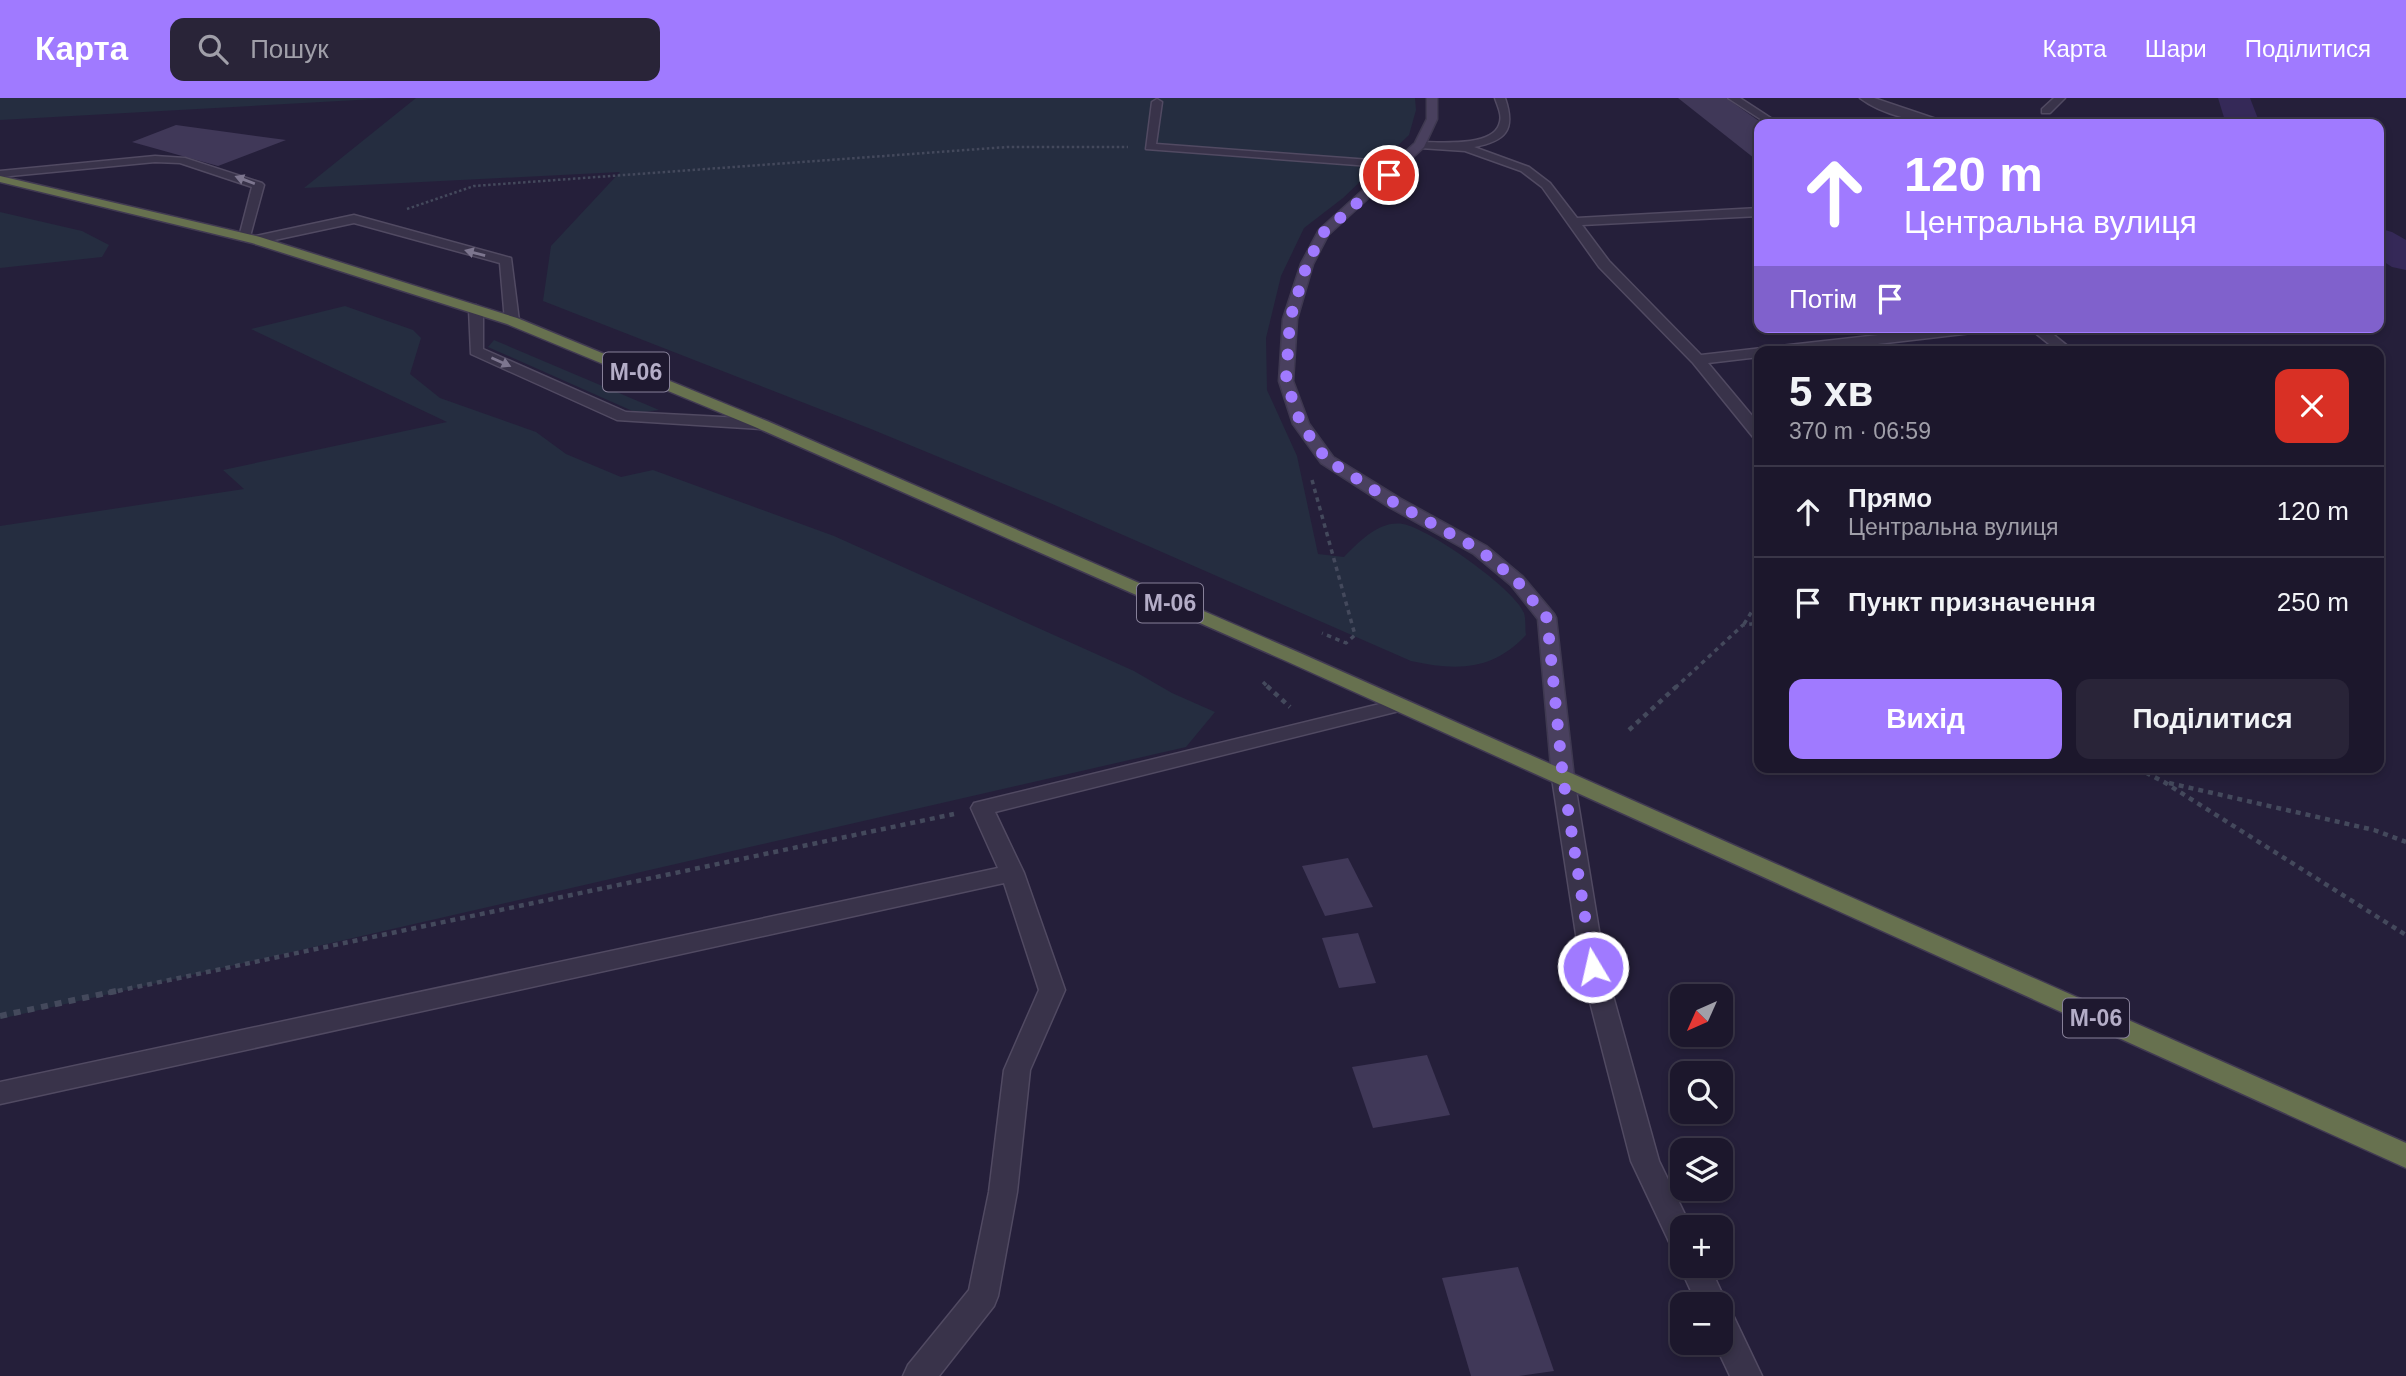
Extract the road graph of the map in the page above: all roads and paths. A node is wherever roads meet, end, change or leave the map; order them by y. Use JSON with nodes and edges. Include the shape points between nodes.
{"nodes":[{"id":1,"x":1432,"y":98,"type":"edge"},
{"id":2,"x":1500,"y":98,"type":"edge"},
{"id":3,"x":1733,"y":98,"type":"edge"},
{"id":4,"x":1865,"y":98,"type":"edge"},
{"id":5,"x":2060,"y":98,"type":"edge"},
{"id":6,"x":1157,"y":102,"type":"dead end"},
{"id":7,"x":2046,"y":111,"type":"dead end"},
{"id":8,"x":1767,"y":119,"type":"edge"},
{"id":9,"x":1927,"y":119,"type":"edge"},
{"id":10,"x":1420,"y":145,"type":"junction"},
{"id":11,"x":1453,"y":146,"type":"junction"},
{"id":12,"x":1150,"y":147,"type":"junction"},
{"id":13,"x":1397,"y":165,"type":"junction"},
{"id":14,"x":0,"y":176,"type":"edge"},
{"id":15,"x":1754,"y":212,"type":"edge"},
{"id":16,"x":1574,"y":222,"type":"junction"},
{"id":17,"x":367,"y":223,"type":"junction"},
{"id":18,"x":250,"y":238,"type":"junction"},
{"id":19,"x":476,"y":309,"type":"junction"},
{"id":20,"x":512,"y":321,"type":"junction"},
{"id":21,"x":1936,"y":333,"type":"edge"},
{"id":22,"x":2043,"y":333,"type":"edge"},
{"id":23,"x":1822,"y":346,"type":"edge"},
{"id":24,"x":2060,"y":346,"type":"edge"},
{"id":25,"x":1754,"y":354,"type":"edge"},
{"id":26,"x":1698,"y":360,"type":"junction"},
{"id":27,"x":761,"y":424,"type":"junction"},
{"id":28,"x":1754,"y":428,"type":"edge"},
{"id":29,"x":1327,"y":460,"type":"junction"},
{"id":30,"x":1754,"y":608,"type":"edge"},
{"id":31,"x":1754,"y":624,"type":"edge"},
{"id":32,"x":1743,"y":625,"type":"junction"},
{"id":33,"x":1322,"y":633,"type":"dead end"},
{"id":34,"x":1400,"y":705,"type":"junction"},
{"id":35,"x":1629,"y":730,"type":"dead end"},
{"id":36,"x":2147,"y":773,"type":"edge"},
{"id":37,"x":1563,"y":778,"type":"junction"},
{"id":38,"x":2164,"y":782,"type":"junction"},
{"id":39,"x":982,"y":808,"type":"junction"},
{"id":40,"x":2406,"y":842,"type":"edge"},
{"id":41,"x":1012,"y":873,"type":"junction"},
{"id":42,"x":2406,"y":935,"type":"edge"},
{"id":43,"x":0,"y":1016,"type":"edge"},
{"id":44,"x":0,"y":1093,"type":"edge"},
{"id":45,"x":2406,"y":1156,"type":"edge"},
{"id":46,"x":1671,"y":1215,"type":"edge"},
{"id":47,"x":1733,"y":1348,"type":"edge"},
{"id":48,"x":919,"y":1376,"type":"edge"},
{"id":49,"x":1746,"y":1376,"type":"edge"}],
"edges":[{"from":1,"to":10,"type":"street","via":[[1433,118]]},
{"from":2,"to":11,"type":"street","via":[[1507,111],[1504,129],[1481,142]]},
{"from":3,"to":8,"type":"street"},
{"from":4,"to":9,"type":"street"},
{"from":5,"to":7,"type":"street"},
{"from":6,"to":12,"type":"street"},
{"from":10,"to":11,"type":"street"},
{"from":10,"to":13,"type":"street"},
{"from":11,"to":16,"type":"street","via":[[1525,169],[1546,185]]},
{"from":12,"to":13,"type":"street"},
{"from":12,"to":17,"type":"path","via":[[1007,147],[474,186]]},
{"from":13,"to":29,"type":"street","via":[[1323,233],[1307,264],[1290,319],[1286,381],[1301,424]]},
{"from":14,"to":18,"type":"highway","number":"М-06"},
{"from":18,"to":14,"type":"street","one_way":true,"via":[[258,185],[181,160]]},
{"from":15,"to":16,"type":"street"},
{"from":16,"to":26,"type":"street","via":[[1604,264]]},
{"from":17,"to":18,"type":"street","via":[[354,219]]},
{"from":20,"to":17,"type":"street","one_way":true,"via":[[506,261]]},
{"from":18,"to":19,"type":"highway","number":"М-06"},
{"from":19,"to":20,"type":"highway","number":"М-06"},
{"from":19,"to":27,"type":"street","one_way":true,"via":[[476,351],[623,417]]},
{"from":20,"to":27,"type":"highway","number":"М-06"},
{"from":21,"to":23,"type":"street"},
{"from":22,"to":24,"type":"street"},
{"from":25,"to":26,"type":"street"},
{"from":26,"to":28,"type":"street"},
{"from":27,"to":34,"type":"highway","number":"М-06"},
{"from":29,"to":33,"type":"path","via":[[1312,480],[1355,635],[1346,643]]},
{"from":29,"to":37,"type":"street","via":[[1480,550],[1517,581],[1547,618]]},
{"from":30,"to":32,"type":"path"},
{"from":31,"to":32,"type":"path"},
{"from":32,"to":35,"type":"path"},
{"from":34,"to":37,"type":"highway","number":"М-06"},
{"from":34,"to":39,"type":"street"},
{"from":36,"to":38,"type":"path"},
{"from":37,"to":45,"type":"highway","number":"М-06"},
{"from":37,"to":46,"type":"street","via":[[1593,967],[1645,1161]]},
{"from":38,"to":40,"type":"path","via":[[2374,830]]},
{"from":38,"to":42,"type":"path"},
{"from":39,"to":41,"type":"street"},
{"from":39,"to":43,"type":"path"},
{"from":41,"to":44,"type":"street"},
{"from":41,"to":48,"type":"street","via":[[1052,990],[1017,1070],[1003,1192],[983,1296]]},
{"from":47,"to":49,"type":"street"}]}
